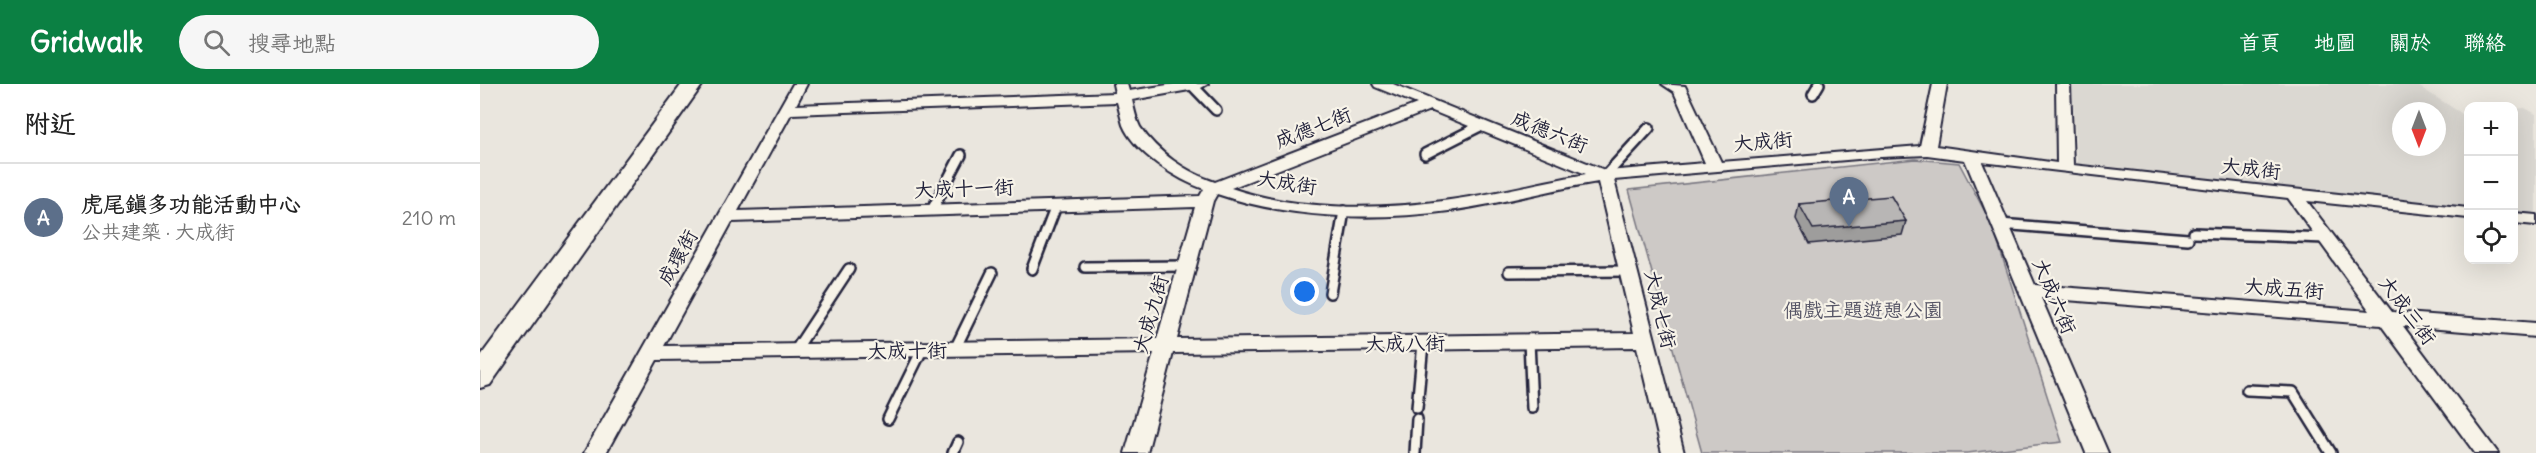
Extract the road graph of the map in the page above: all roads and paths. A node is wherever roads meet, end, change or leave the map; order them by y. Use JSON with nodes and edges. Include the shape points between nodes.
{"nodes":[{"id":1,"x":693,"y":84,"type":"edge"},
{"id":2,"x":800,"y":84,"type":"edge"},
{"id":3,"x":1380,"y":84,"type":"edge"},
{"id":4,"x":1669,"y":84,"type":"edge"},
{"id":5,"x":1819,"y":84,"type":"edge"},
{"id":6,"x":2062,"y":84,"type":"edge"},
{"id":7,"x":1195,"y":85,"type":"edge"},
{"id":8,"x":1936,"y":85,"type":"edge"},
{"id":9,"x":1120,"y":90,"type":"edge"},
{"id":10,"x":1813,"y":94,"type":"dead end"},
{"id":11,"x":1429,"y":105,"type":"junction"},
{"id":12,"x":785,"y":110,"type":"junction"},
{"id":13,"x":1216,"y":110,"type":"dead end"},
{"id":14,"x":1480,"y":126,"type":"junction"},
{"id":15,"x":1649,"y":128,"type":"dead end"},
{"id":16,"x":1927,"y":150,"type":"junction"},
{"id":17,"x":1425,"y":154,"type":"dead end"},
{"id":18,"x":961,"y":155,"type":"dead end"},
{"id":19,"x":1972,"y":157,"type":"junction"},
{"id":20,"x":1714,"y":166,"type":"junction"},
{"id":21,"x":2065,"y":169,"type":"junction"},
{"id":22,"x":1605,"y":176,"type":"junction"},
{"id":23,"x":2293,"y":194,"type":"junction"},
{"id":24,"x":1208,"y":195,"type":"junction"},
{"id":25,"x":1056,"y":206,"type":"junction"},
{"id":26,"x":932,"y":210,"type":"junction"},
{"id":27,"x":1344,"y":211,"type":"junction"},
{"id":28,"x":2464,"y":212,"type":"edge"},
{"id":29,"x":725,"y":217,"type":"junction"},
{"id":30,"x":2518,"y":218,"type":"edge"},
{"id":31,"x":2536,"y":220,"type":"edge"},
{"id":32,"x":2000,"y":224,"type":"junction"},
{"id":33,"x":2325,"y":238,"type":"junction"},
{"id":34,"x":1187,"y":266,"type":"junction"},
{"id":35,"x":1084,"y":267,"type":"dead end"},
{"id":36,"x":849,"y":269,"type":"dead end"},
{"id":37,"x":1032,"y":269,"type":"dead end"},
{"id":38,"x":1629,"y":271,"type":"junction"},
{"id":39,"x":1509,"y":272,"type":"dead end"},
{"id":40,"x":992,"y":273,"type":"dead end"},
{"id":41,"x":2029,"y":291,"type":"junction"},
{"id":42,"x":1330,"y":293,"type":"dead end"},
{"id":43,"x":2386,"y":318,"type":"junction"},
{"id":44,"x":2536,"y":330,"type":"edge"},
{"id":45,"x":1646,"y":340,"type":"junction"},
{"id":46,"x":1529,"y":341,"type":"junction"},
{"id":47,"x":1423,"y":343,"type":"junction"},
{"id":48,"x":1164,"y":346,"type":"junction"},
{"id":49,"x":955,"y":349,"type":"junction"},
{"id":50,"x":922,"y":350,"type":"junction"},
{"id":51,"x":795,"y":351,"type":"junction"},
{"id":52,"x":650,"y":353,"type":"junction"},
{"id":53,"x":480,"y":378,"type":"edge"},
{"id":54,"x":2247,"y":390,"type":"dead end"},
{"id":55,"x":1532,"y":408,"type":"dead end"},
{"id":56,"x":888,"y":419,"type":"dead end"},
{"id":57,"x":958,"y":441,"type":"dead end"},
{"id":58,"x":595,"y":453,"type":"edge"},
{"id":59,"x":953,"y":453,"type":"edge"},
{"id":60,"x":1136,"y":453,"type":"edge"},
{"id":61,"x":1415,"y":453,"type":"edge"},
{"id":62,"x":1672,"y":453,"type":"edge"},
{"id":63,"x":2097,"y":453,"type":"edge"},
{"id":64,"x":2331,"y":453,"type":"edge"},
{"id":65,"x":2487,"y":453,"type":"edge"}],
"edges":[{"from":1,"to":53,"type":"street"},
{"from":2,"to":12,"type":"street","name":"成環街"},
{"from":3,"to":11,"type":"street","name":"成德六街"},
{"from":4,"to":20,"type":"street","via":[[1680,89]]},
{"from":5,"to":10,"type":"lane"},
{"from":6,"to":21,"type":"street"},
{"from":7,"to":9,"type":"street"},
{"from":7,"to":13,"type":"lane"},
{"from":8,"to":16,"type":"street"},
{"from":9,"to":12,"type":"street"},
{"from":9,"to":24,"type":"street","name":"大成街","via":[[1134,133],[1146,149]]},
{"from":11,"to":14,"type":"street","name":"成德六街"},
{"from":11,"to":24,"type":"street","name":"成德七街"},
{"from":12,"to":29,"type":"street","name":"成環街"},
{"from":14,"to":17,"type":"lane"},
{"from":14,"to":22,"type":"street","name":"成德六街"},
{"from":15,"to":22,"type":"lane"},
{"from":16,"to":19,"type":"street","name":"大成街"},
{"from":16,"to":20,"type":"street","name":"大成街"},
{"from":18,"to":26,"type":"lane"},
{"from":19,"to":21,"type":"street","name":"大成街"},
{"from":19,"to":32,"type":"street","name":"大成六街"},
{"from":20,"to":22,"type":"street","name":"大成街"},
{"from":21,"to":23,"type":"street","name":"大成街"},
{"from":22,"to":27,"type":"street","name":"大成街","via":[[1428,208]]},
{"from":22,"to":38,"type":"street","name":"大成七街"},
{"from":23,"to":28,"type":"street","name":"大成街"},
{"from":23,"to":33,"type":"street","name":"大成三街"},
{"from":24,"to":25,"type":"street","name":"大成十一街"},
{"from":24,"to":27,"type":"street","name":"大成街"},
{"from":24,"to":34,"type":"street","name":"大成九街"},
{"from":25,"to":26,"type":"street","name":"大成十一街"},
{"from":25,"to":37,"type":"lane"},
{"from":26,"to":29,"type":"street","name":"大成十一街"},
{"from":27,"to":42,"type":"lane"},
{"from":29,"to":52,"type":"street","name":"成環街"},
{"from":30,"to":31,"type":"street"},
{"from":32,"to":33,"type":"lane","via":[[2191,236]]},
{"from":32,"to":41,"type":"street","name":"大成六街"},
{"from":33,"to":43,"type":"street","name":"大成三街"},
{"from":34,"to":35,"type":"lane"},
{"from":34,"to":48,"type":"street","name":"大成九街"},
{"from":36,"to":51,"type":"lane"},
{"from":38,"to":39,"type":"lane"},
{"from":38,"to":45,"type":"street","name":"大成七街"},
{"from":40,"to":49,"type":"lane"},
{"from":41,"to":43,"type":"street","name":"大成五街"},
{"from":41,"to":63,"type":"street","name":"大成六街"},
{"from":43,"to":44,"type":"street","name":"大成五街"},
{"from":43,"to":65,"type":"street","name":"大成三街"},
{"from":45,"to":46,"type":"street","name":"大成八街"},
{"from":45,"to":62,"type":"street","name":"大成七街"},
{"from":46,"to":47,"type":"street","name":"大成八街"},
{"from":46,"to":55,"type":"lane"},
{"from":47,"to":48,"type":"street","name":"大成八街"},
{"from":47,"to":61,"type":"lane"},
{"from":48,"to":49,"type":"street","name":"大成十街"},
{"from":48,"to":60,"type":"street","name":"大成九街"},
{"from":49,"to":50,"type":"street","name":"大成十街"},
{"from":50,"to":51,"type":"street","name":"大成十街"},
{"from":50,"to":56,"type":"lane"},
{"from":51,"to":52,"type":"street","name":"大成十街"},
{"from":52,"to":58,"type":"street","name":"成環街"},
{"from":54,"to":64,"type":"lane","via":[[2293,392]]},
{"from":57,"to":59,"type":"lane"}]}
